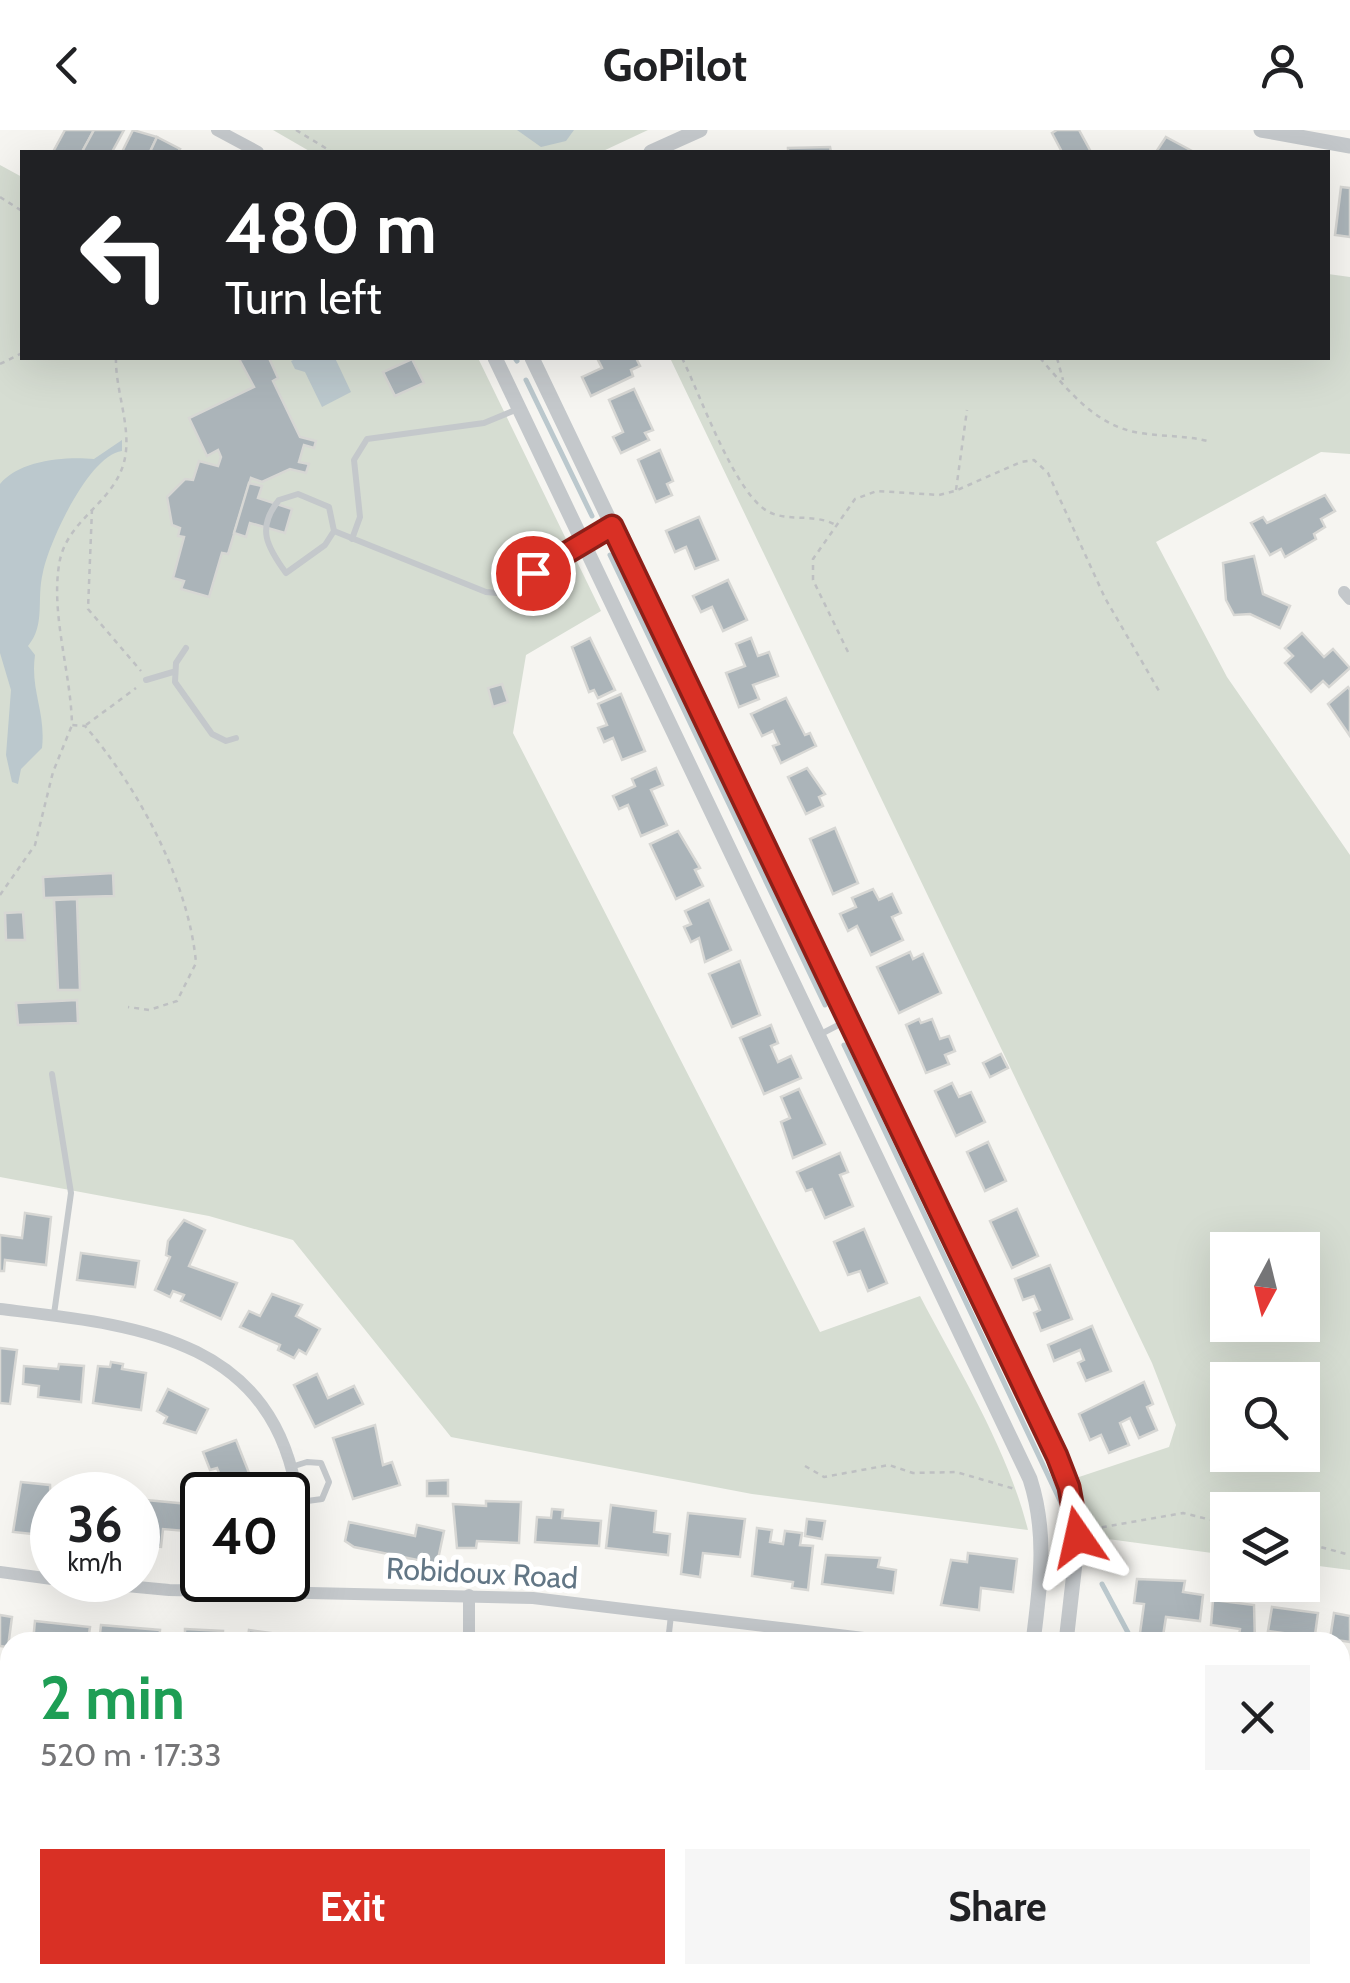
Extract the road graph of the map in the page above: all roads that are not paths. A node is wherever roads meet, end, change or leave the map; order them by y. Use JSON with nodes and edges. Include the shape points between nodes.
{"nodes":[{"id":1,"x":217,"y":130,"type":"edge"},
{"id":2,"x":700,"y":130,"type":"edge"},
{"id":3,"x":1262,"y":130,"type":"edge"},
{"id":4,"x":1350,"y":146,"type":"edge"},
{"id":5,"x":254,"y":150,"type":"edge"},
{"id":6,"x":655,"y":150,"type":"edge"},
{"id":7,"x":496,"y":360,"type":"edge"},
{"id":8,"x":533,"y":360,"type":"edge"},
{"id":9,"x":520,"y":408,"type":"junction"},
{"id":10,"x":612,"y":526,"type":"junction"},
{"id":11,"x":334,"y":532,"type":"junction"},
{"id":12,"x":352,"y":538,"type":"junction"},
{"id":13,"x":583,"y":541,"type":"junction"},
{"id":14,"x":186,"y":648,"type":"dead end"},
{"id":15,"x":174,"y":672,"type":"junction"},
{"id":16,"x":146,"y":680,"type":"road end"},
{"id":17,"x":236,"y":738,"type":"dead end"},
{"id":18,"x":849,"y":1020,"type":"junction"},
{"id":19,"x":818,"y":1036,"type":"junction"},
{"id":20,"x":52,"y":1074,"type":"dead end"},
{"id":21,"x":0,"y":1309,"type":"edge"},
{"id":22,"x":54,"y":1316,"type":"junction"},
{"id":23,"x":291,"y":1467,"type":"junction"},
{"id":24,"x":292,"y":1472,"type":"edge"},
{"id":25,"x":310,"y":1501,"type":"edge"},
{"id":26,"x":0,"y":1572,"type":"edge"},
{"id":27,"x":30,"y":1576,"type":"edge"},
{"id":28,"x":310,"y":1592,"type":"edge"},
{"id":29,"x":470,"y":1595,"type":"junction"},
{"id":30,"x":671,"y":1613,"type":"junction"},
{"id":31,"x":469,"y":1632,"type":"edge"},
{"id":32,"x":669,"y":1632,"type":"edge"},
{"id":33,"x":818,"y":1632,"type":"edge"},
{"id":34,"x":1034,"y":1632,"type":"edge"},
{"id":35,"x":1067,"y":1632,"type":"edge"}],
"edges":[{"from":1,"to":5,"type":"street"},
{"from":2,"to":6,"type":"street"},
{"from":3,"to":4,"type":"street"},
{"from":7,"to":9,"type":"street"},
{"from":8,"to":10,"type":"street"},
{"from":9,"to":12,"type":"lane","via":[[484,423],[367,439],[354,460],[360,517]]},
{"from":9,"to":13,"type":"street"},
{"from":10,"to":13,"type":"lane"},
{"from":10,"to":18,"type":"street"},
{"from":11,"to":11,"type":"lane","via":[[333,514],[322,502],[288,495],[274,506],[264,540],[286,572]]},
{"from":11,"to":12,"type":"lane"},
{"from":12,"to":13,"type":"lane","via":[[497,593]]},
{"from":13,"to":19,"type":"street"},
{"from":14,"to":15,"type":"lane"},
{"from":15,"to":16,"type":"lane"},
{"from":15,"to":17,"type":"lane","via":[[212,734]]},
{"from":18,"to":19,"type":"lane"},
{"from":18,"to":35,"type":"street","via":[[1057,1456],[1076,1524]]},
{"from":19,"to":34,"type":"street","via":[[1030,1480],[1043,1562]]},
{"from":20,"to":22,"type":"lane","via":[[71,1193]]},
{"from":21,"to":22,"type":"street"},
{"from":22,"to":23,"type":"street","via":[[149,1330],[214,1360],[255,1401]]},
{"from":23,"to":24,"type":"street"},
{"from":23,"to":25,"type":"lane","via":[[320,1463],[330,1482],[322,1499]]},
{"from":26,"to":27,"type":"street"},
{"from":28,"to":29,"type":"street","name":"Robidoux Road"},
{"from":29,"to":30,"type":"street","name":"Robidoux Road"},
{"from":29,"to":31,"type":"street"},
{"from":30,"to":32,"type":"lane"},
{"from":30,"to":33,"type":"street","name":"Robidoux Road"}]}
